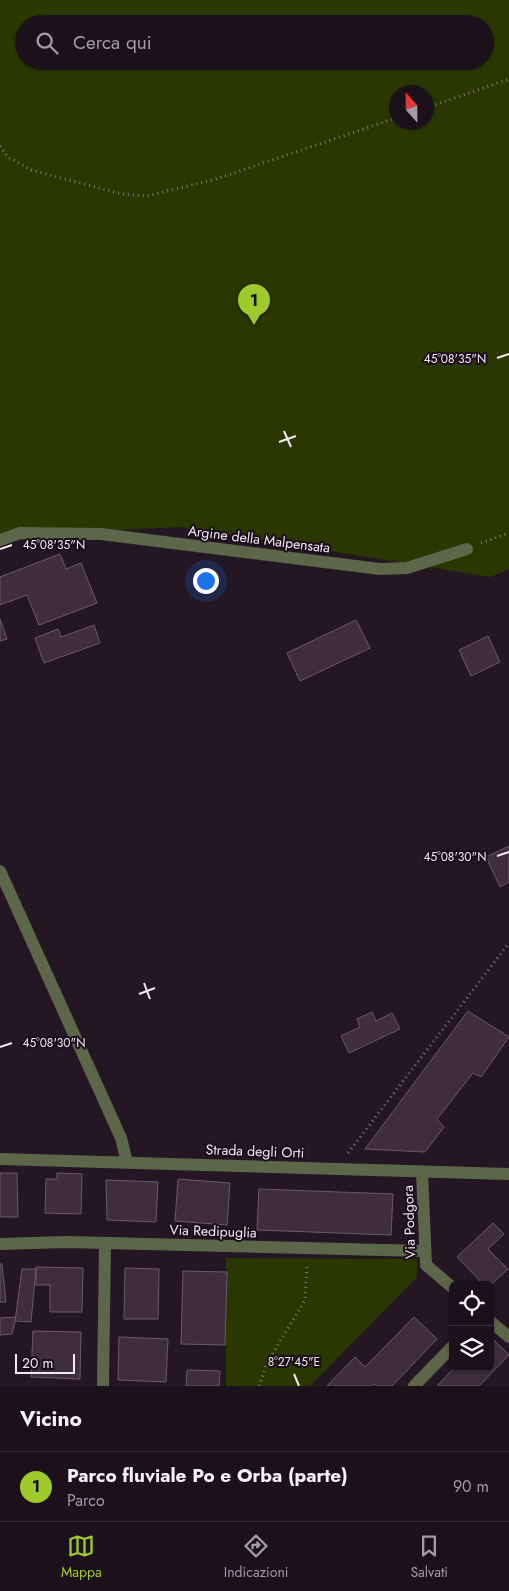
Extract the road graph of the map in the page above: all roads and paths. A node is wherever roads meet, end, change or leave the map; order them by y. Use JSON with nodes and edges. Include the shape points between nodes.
{"nodes":[{"id":1,"x":509,"y":80,"type":"edge"},
{"id":2,"x":434,"y":105,"type":"edge"},
{"id":3,"x":389,"y":120,"type":"edge"},
{"id":4,"x":0,"y":146,"type":"edge"},
{"id":5,"x":509,"y":533,"type":"edge"},
{"id":6,"x":0,"y":540,"type":"edge"},
{"id":7,"x":467,"y":548,"type":"joint"},
{"id":8,"x":0,"y":871,"type":"edge"},
{"id":9,"x":509,"y":943,"type":"edge"},
{"id":10,"x":0,"y":1159,"type":"edge"},
{"id":11,"x":127,"y":1162,"type":"junction"},
{"id":12,"x":336,"y":1168,"type":"junction"},
{"id":13,"x":422,"y":1172,"type":"junction"},
{"id":14,"x":509,"y":1174,"type":"edge"},
{"id":15,"x":105,"y":1243,"type":"junction"},
{"id":16,"x":0,"y":1244,"type":"edge"},
{"id":17,"x":308,"y":1249,"type":"junction"},
{"id":18,"x":424,"y":1251,"type":"junction"},
{"id":19,"x":449,"y":1285,"type":"edge"},
{"id":20,"x":494,"y":1324,"type":"edge"},
{"id":21,"x":509,"y":1337,"type":"edge"},
{"id":22,"x":449,"y":1350,"type":"edge"},
{"id":23,"x":103,"y":1386,"type":"edge"},
{"id":24,"x":258,"y":1386,"type":"edge"},
{"id":25,"x":414,"y":1386,"type":"edge"}],
"edges":[{"from":1,"to":2,"type":"path"},
{"from":3,"to":4,"type":"path","via":[[216,180],[147,196],[122,194],[30,170],[8,157]]},
{"from":5,"to":7,"type":"path"},
{"from":6,"to":7,"type":"street","name":"Argine della Malpensata","via":[[20,533],[101,534],[380,569],[407,568]]},
{"from":8,"to":11,"type":"street","via":[[121,1138]]},
{"from":9,"to":12,"type":"path"},
{"from":10,"to":11,"type":"street","name":"Strada degli Orti"},
{"from":11,"to":12,"type":"street","name":"Strada degli Orti"},
{"from":12,"to":13,"type":"street","name":"Strada degli Orti"},
{"from":13,"to":14,"type":"street","name":"Strada degli Orti"},
{"from":13,"to":18,"type":"street","name":"Via Podgora"},
{"from":15,"to":16,"type":"street","name":"Via Redipuglia"},
{"from":15,"to":17,"type":"street","name":"Via Redipuglia"},
{"from":15,"to":23,"type":"street"},
{"from":17,"to":18,"type":"street","name":"Via Redipuglia"},
{"from":17,"to":24,"type":"path","via":[[305,1300],[267,1363]]},
{"from":18,"to":19,"type":"street","name":"Via Podgora","via":[[426,1265]]},
{"from":20,"to":21,"type":"street"},
{"from":22,"to":25,"type":"street"}]}
